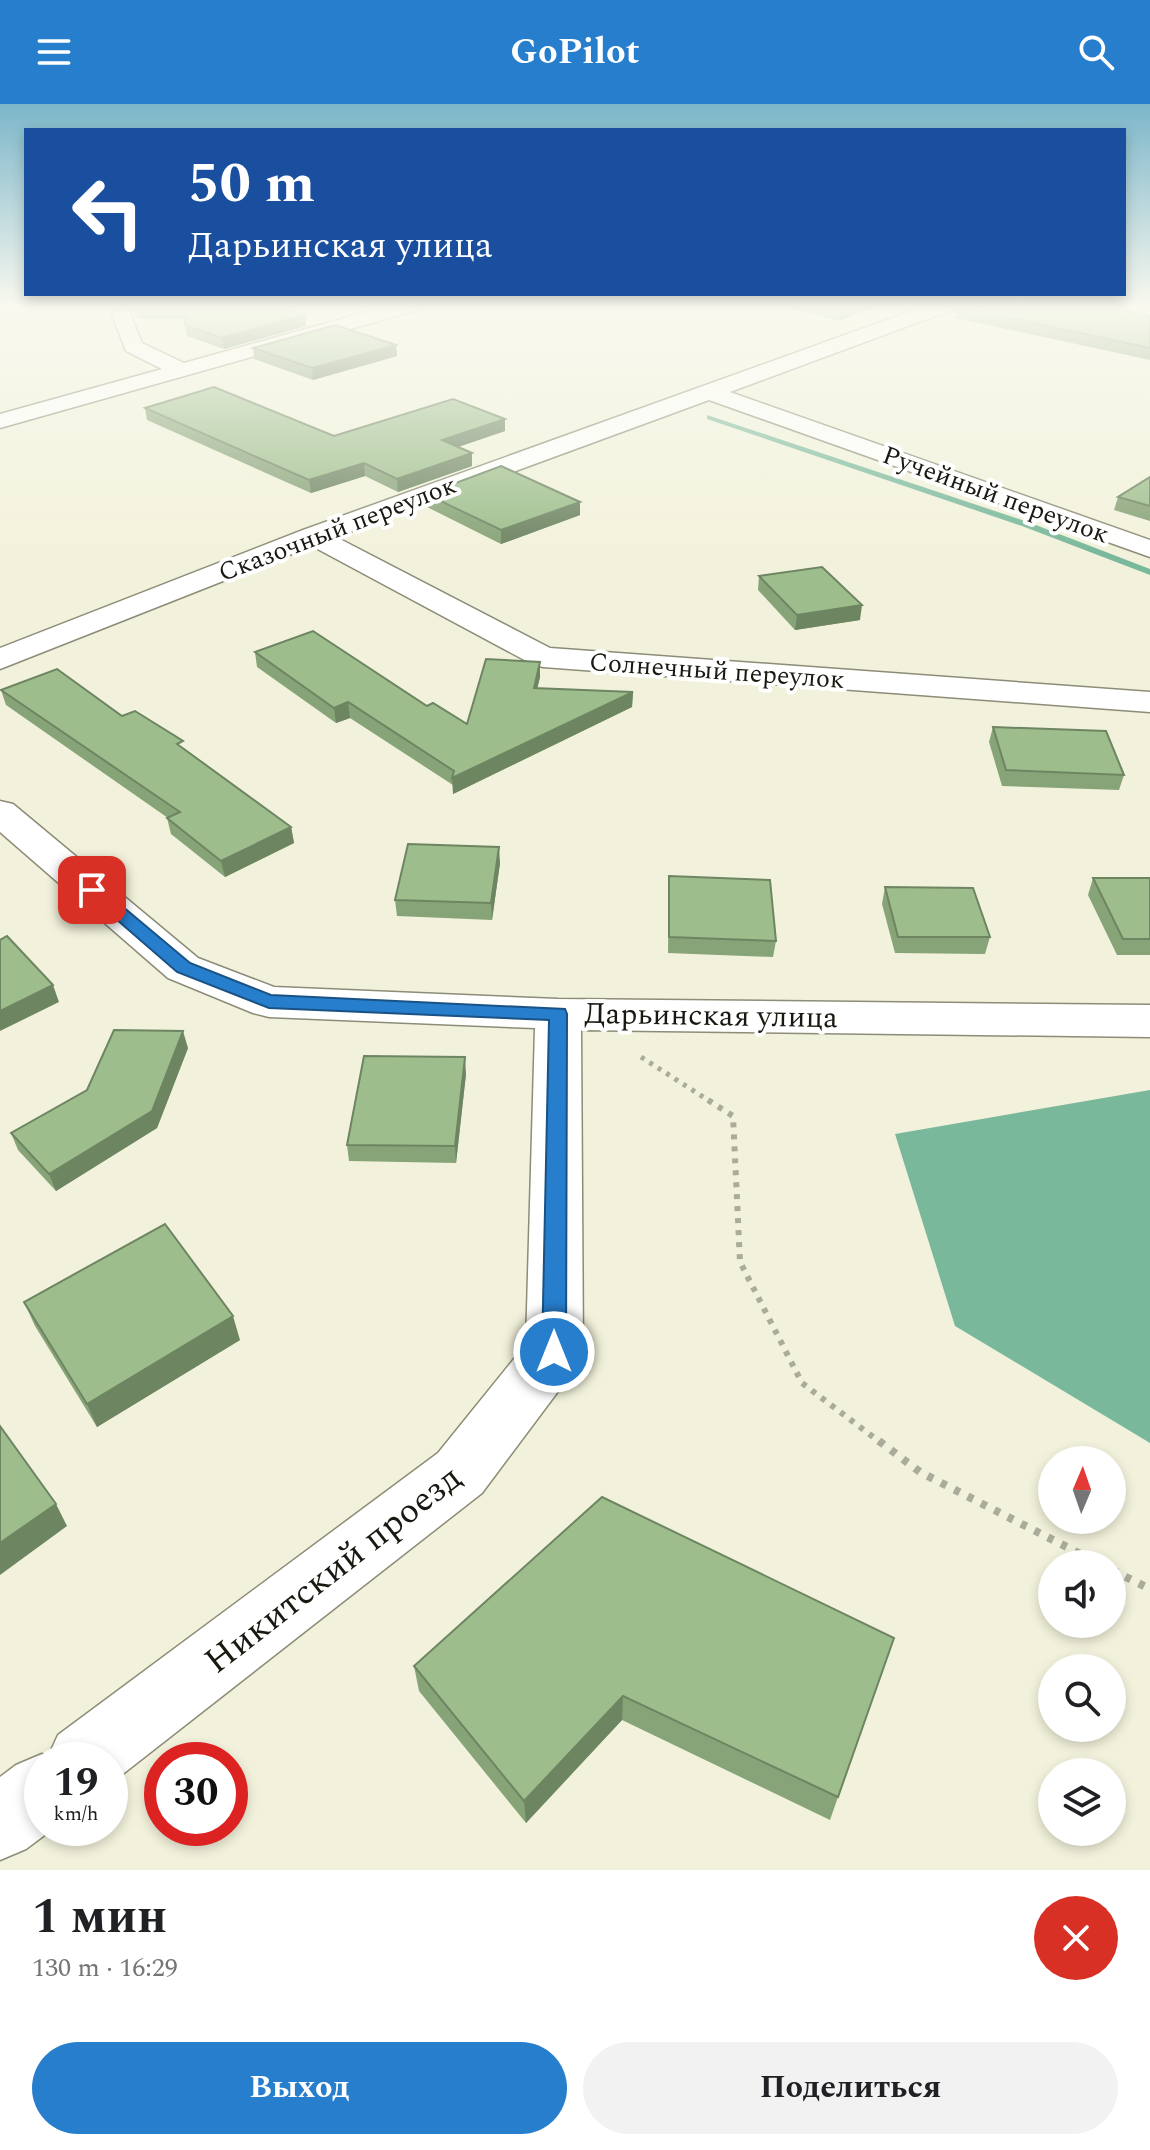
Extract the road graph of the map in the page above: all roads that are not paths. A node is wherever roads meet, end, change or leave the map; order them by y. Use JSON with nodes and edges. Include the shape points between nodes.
{"nodes":[{"id":1,"x":120,"y":387,"type":"edge"},
{"id":2,"x":716,"y":387,"type":"edge"},
{"id":3,"x":706,"y":391,"type":"junction"},
{"id":4,"x":0,"y":421,"type":"edge"},
{"id":5,"x":313,"y":536,"type":"junction"},
{"id":6,"x":1150,"y":549,"type":"edge"},
{"id":7,"x":0,"y":659,"type":"edge"},
{"id":8,"x":1150,"y":702,"type":"edge"},
{"id":9,"x":0,"y":812,"type":"edge"},
{"id":10,"x":558,"y":1014,"type":"junction"},
{"id":11,"x":1150,"y":1021,"type":"edge"},
{"id":12,"x":107,"y":1742,"type":"edge"},
{"id":13,"x":24,"y":1805,"type":"edge"},
{"id":14,"x":0,"y":1823,"type":"edge"}],
"edges":[{"from":1,"to":4,"type":"street"},
{"from":2,"to":3,"type":"street","name":"Сказочный переулок"},
{"from":3,"to":5,"type":"street","name":"Сказочный переулок"},
{"from":3,"to":6,"type":"street","name":"Ручейный переулок"},
{"from":5,"to":7,"type":"street","name":"Сказочный переулок"},
{"from":5,"to":8,"type":"street","name":"Солнечный переулок","via":[[543,657]]},
{"from":9,"to":10,"type":"street","name":"Дарьинская улица","via":[[183,968],[269,1002]]},
{"from":10,"to":11,"type":"street","name":"Дарьинская улица"},
{"from":10,"to":12,"type":"street","name":"Никитский проезд","via":[[554,1352],[460,1473]]},
{"from":13,"to":14,"type":"street"}]}
